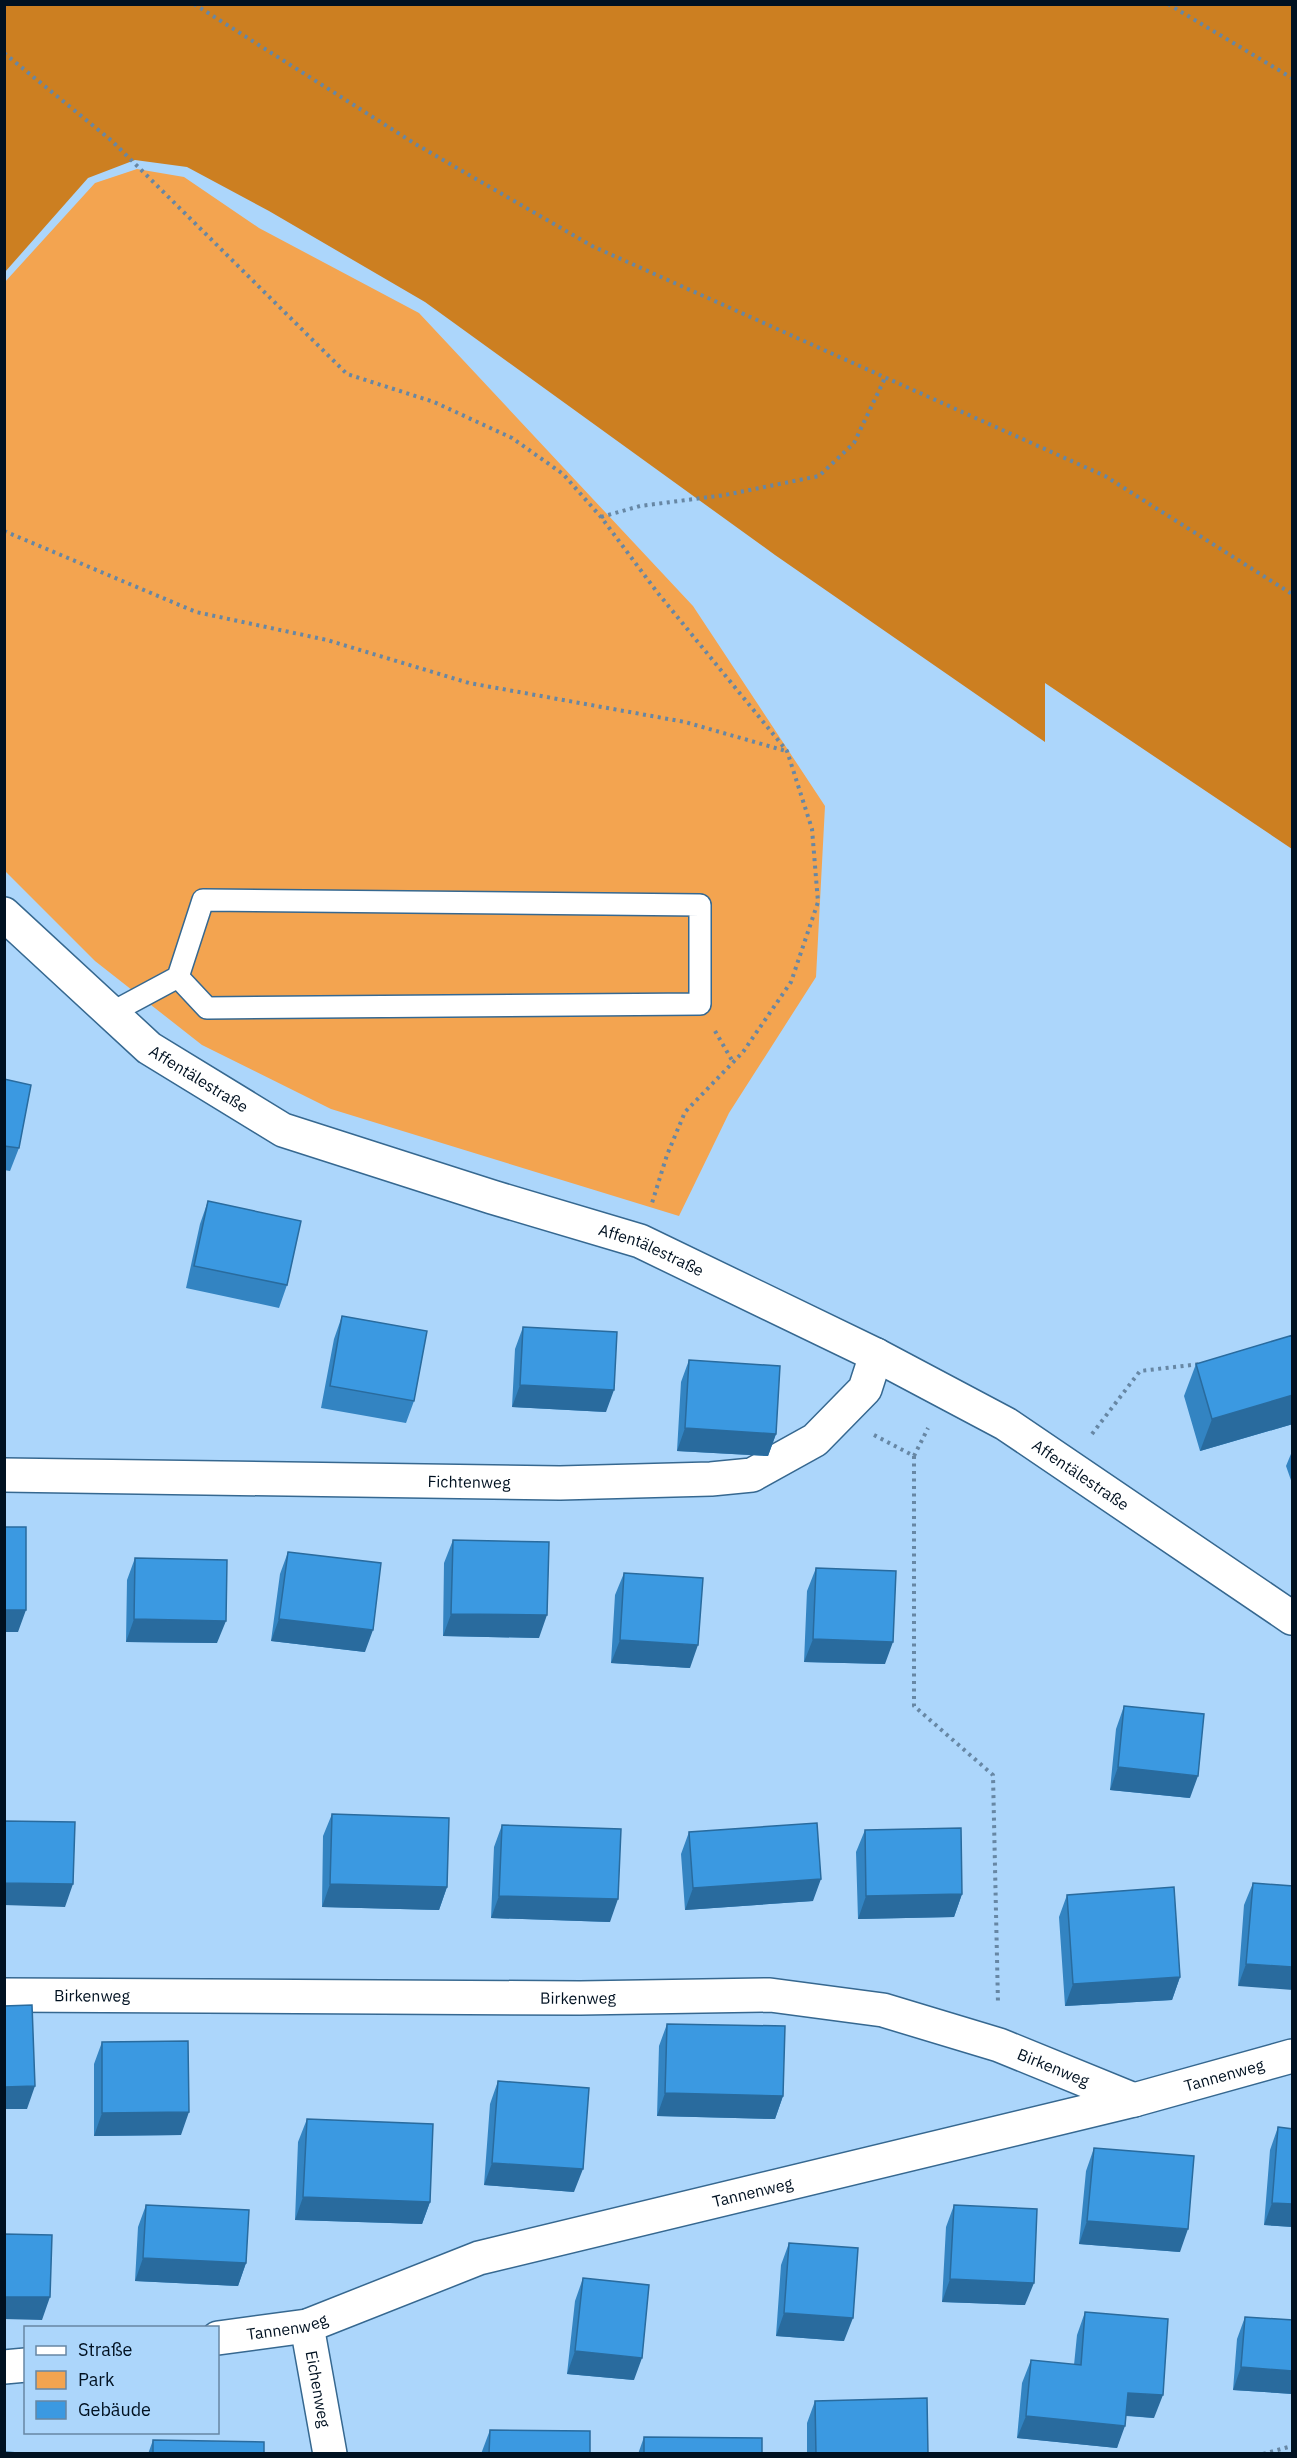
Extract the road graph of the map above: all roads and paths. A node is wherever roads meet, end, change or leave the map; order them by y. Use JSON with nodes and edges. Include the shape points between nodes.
{"nodes":[{"id":1,"x":194,"y":4,"type":"edge"},
{"id":2,"x":1168,"y":4,"type":"edge"},
{"id":3,"x":4,"y":53,"type":"edge"},
{"id":4,"x":1293,"y":78,"type":"edge"},
{"id":5,"x":885,"y":378,"type":"junction"},
{"id":6,"x":601,"y":517,"type":"junction"},
{"id":7,"x":4,"y":531,"type":"edge"},
{"id":8,"x":1293,"y":594,"type":"edge"},
{"id":9,"x":787,"y":751,"type":"junction"},
{"id":10,"x":4,"y":914,"type":"edge"},
{"id":11,"x":178,"y":977,"type":"junction"},
{"id":12,"x":111,"y":1013,"type":"junction"},
{"id":13,"x":640,"y":1241,"type":"junction"},
{"id":14,"x":876,"y":1355,"type":"junction"},
{"id":15,"x":1210,"y":1363,"type":"edge"},
{"id":16,"x":946,"y":1392,"type":"junction"},
{"id":17,"x":838,"y":1416,"type":"junction"},
{"id":18,"x":914,"y":1456,"type":"junction"},
{"id":19,"x":1068,"y":1466,"type":"junction"},
{"id":20,"x":4,"y":1475,"type":"edge"},
{"id":21,"x":1293,"y":1618,"type":"edge"},
{"id":22,"x":4,"y":1995,"type":"edge"},
{"id":23,"x":999,"y":2045,"type":"junction"},
{"id":24,"x":1293,"y":2056,"type":"edge"},
{"id":25,"x":1134,"y":2100,"type":"junction"},
{"id":26,"x":307,"y":2326,"type":"junction"},
{"id":27,"x":219,"y":2338,"type":"edge"},
{"id":28,"x":24,"y":2365,"type":"edge"},
{"id":29,"x":4,"y":2367,"type":"edge"},
{"id":30,"x":1293,"y":2446,"type":"edge"},
{"id":31,"x":330,"y":2454,"type":"edge"},
{"id":32,"x":1263,"y":2454,"type":"edge"}],
"edges":[{"from":1,"to":5,"type":"path","via":[[417,145],[592,246]]},
{"from":2,"to":4,"type":"path"},
{"from":3,"to":6,"type":"path","via":[[112,141],[348,374],[434,402],[512,438],[563,474]]},
{"from":5,"to":6,"type":"path","via":[[854,443],[819,476],[725,495],[640,506]]},
{"from":5,"to":8,"type":"path","via":[[1105,476]]},
{"from":6,"to":9,"type":"path"},
{"from":7,"to":9,"type":"path","via":[[196,612],[327,640],[469,683],[686,722]]},
{"from":9,"to":13,"type":"path","via":[[812,829],[818,902],[791,982],[743,1052],[685,1112]]},
{"from":10,"to":12,"type":"street","name":"Affentälestraße"},
{"from":11,"to":11,"type":"lane","via":[[207,1008],[700,1004],[700,905],[203,900]]},
{"from":11,"to":12,"type":"lane"},
{"from":12,"to":13,"type":"street","name":"Affentälestraße","via":[[149,1048],[283,1130]]},
{"from":13,"to":14,"type":"street","name":"Affentälestraße"},
{"from":14,"to":16,"type":"street","name":"Affentälestraße"},
{"from":14,"to":17,"type":"street","name":"Fichtenweg","via":[[865,1389]]},
{"from":15,"to":19,"type":"path","via":[[1140,1371]]},
{"from":16,"to":18,"type":"path"},
{"from":16,"to":19,"type":"street","name":"Affentälestraße","via":[[1006,1424]]},
{"from":17,"to":18,"type":"path"},
{"from":17,"to":20,"type":"street","name":"Fichtenweg","via":[[815,1440],[752,1475],[711,1479],[560,1483]]},
{"from":18,"to":23,"type":"path","via":[[914,1707],[993,1774]]},
{"from":19,"to":21,"type":"street","name":"Affentälestraße"},
{"from":22,"to":23,"type":"street","name":"Birkenweg","via":[[770,1995],[883,2010]]},
{"from":23,"to":25,"type":"street","name":"Birkenweg"},
{"from":24,"to":25,"type":"street","name":"Tannenweg"},
{"from":25,"to":26,"type":"street","name":"Tannenweg","via":[[479,2258]]},
{"from":26,"to":27,"type":"street","name":"Tannenweg"},
{"from":26,"to":31,"type":"street","name":"Eichenweg"},
{"from":28,"to":29,"type":"street"},
{"from":30,"to":32,"type":"path"}]}
